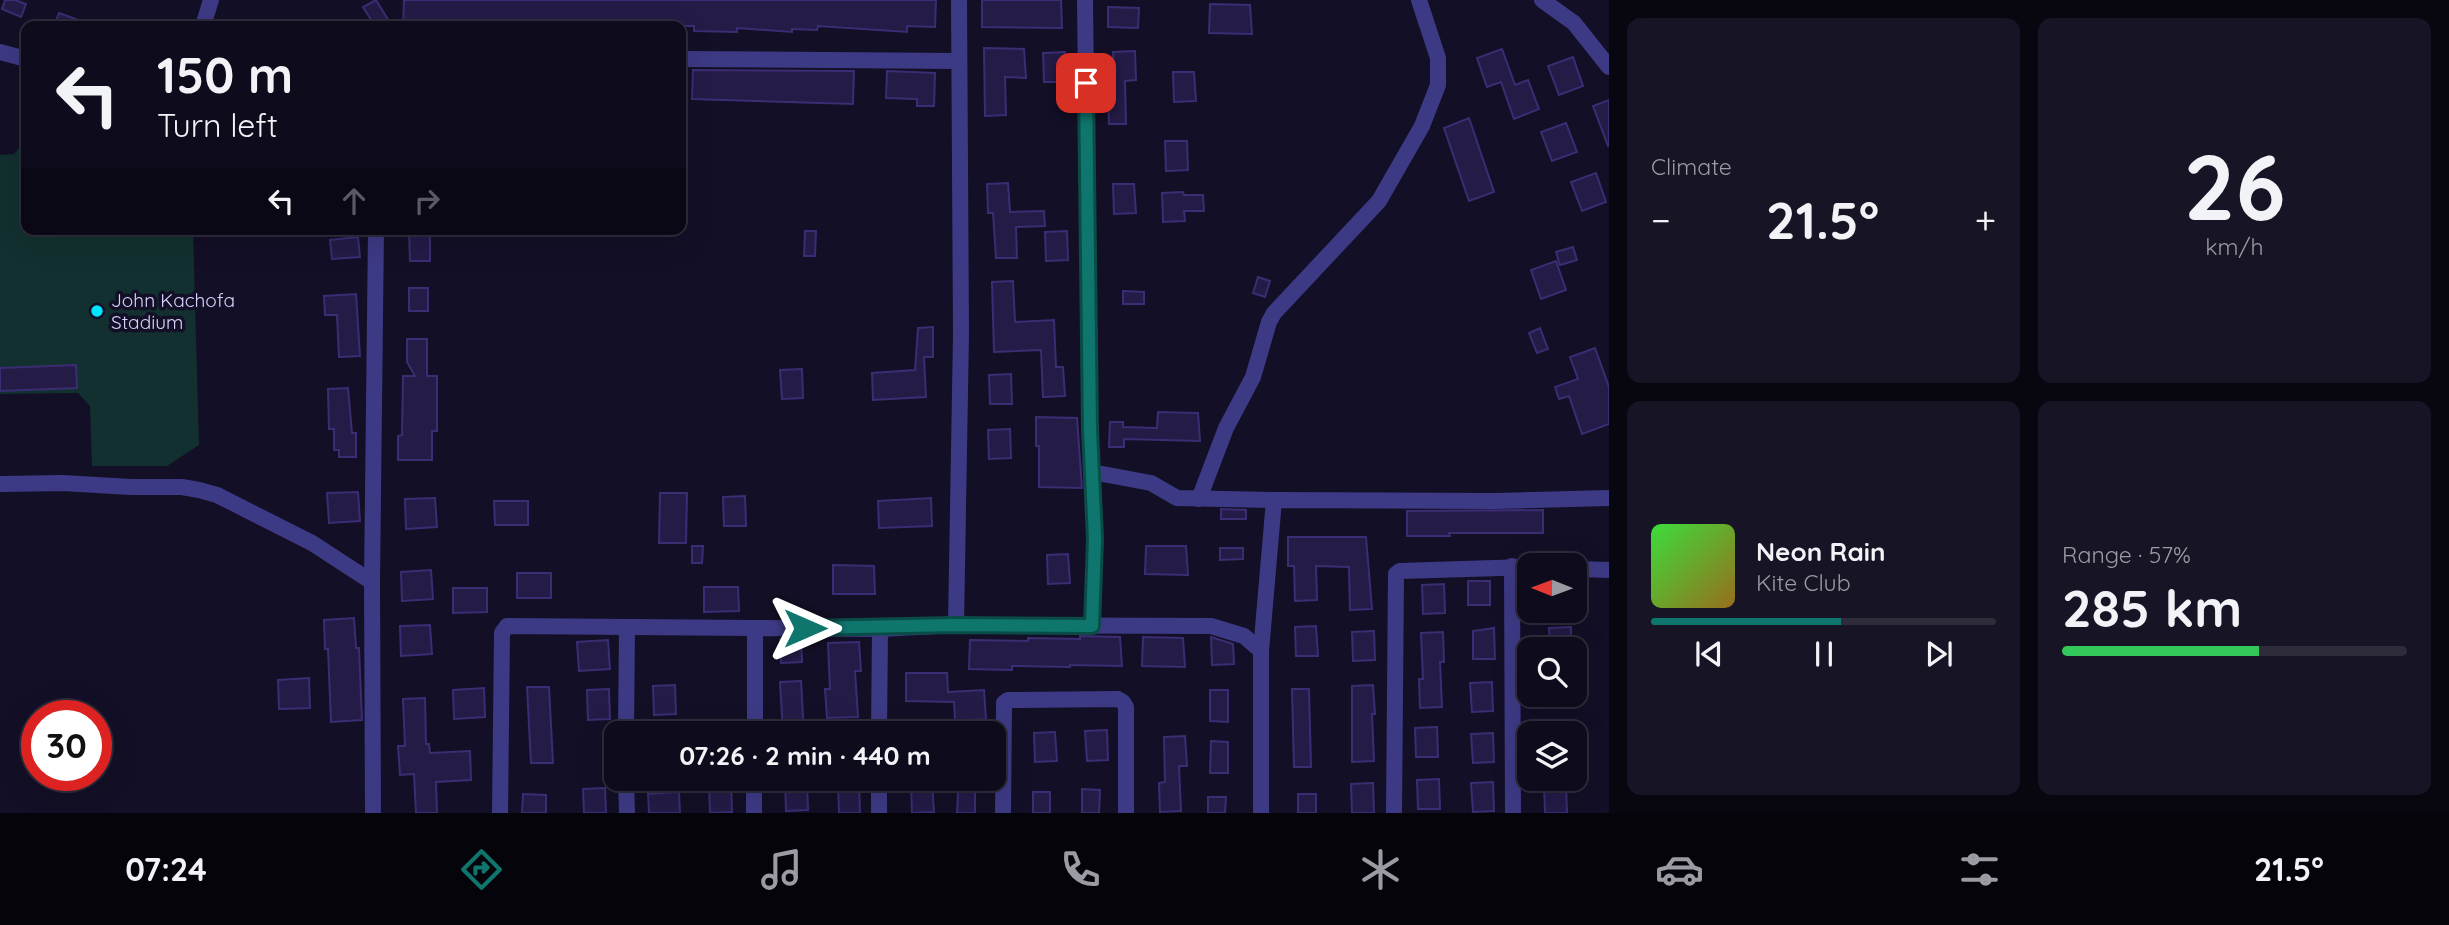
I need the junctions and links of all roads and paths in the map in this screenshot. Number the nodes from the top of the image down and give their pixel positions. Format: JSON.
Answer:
{"nodes":[{"id":1,"x":211,"y":0,"type":"edge"},
{"id":2,"x":959,"y":0,"type":"edge"},
{"id":3,"x":1086,"y":0,"type":"edge"},
{"id":4,"x":1419,"y":0,"type":"edge"},
{"id":5,"x":1542,"y":0,"type":"edge"},
{"id":6,"x":205,"y":21,"type":"edge"},
{"id":7,"x":0,"y":52,"type":"edge"},
{"id":8,"x":21,"y":58,"type":"edge"},
{"id":9,"x":686,"y":59,"type":"edge"},
{"id":10,"x":957,"y":61,"type":"junction"},
{"id":11,"x":1609,"y":67,"type":"edge"},
{"id":12,"x":376,"y":235,"type":"edge"},
{"id":13,"x":1092,"y":472,"type":"junction"},
{"id":14,"x":0,"y":484,"type":"edge"},
{"id":15,"x":1609,"y":498,"type":"edge"},
{"id":16,"x":1199,"y":499,"type":"junction"},
{"id":17,"x":1274,"y":500,"type":"junction"},
{"id":18,"x":1512,"y":566,"type":"junction"},
{"id":19,"x":1517,"y":566,"type":"edge"},
{"id":20,"x":1587,"y":569,"type":"edge"},
{"id":21,"x":1609,"y":570,"type":"edge"},
{"id":22,"x":372,"y":582,"type":"junction"},
{"id":23,"x":956,"y":625,"type":"junction"},
{"id":24,"x":1092,"y":626,"type":"junction"},
{"id":25,"x":627,"y":627,"type":"junction"},
{"id":26,"x":755,"y":628,"type":"junction"},
{"id":27,"x":880,"y":628,"type":"junction"},
{"id":28,"x":1261,"y":651,"type":"junction"},
{"id":29,"x":626,"y":721,"type":"edge"},
{"id":30,"x":754,"y":721,"type":"edge"},
{"id":31,"x":879,"y":721,"type":"edge"},
{"id":32,"x":626,"y":791,"type":"edge"},
{"id":33,"x":754,"y":791,"type":"edge"},
{"id":34,"x":879,"y":791,"type":"edge"},
{"id":35,"x":373,"y":813,"type":"edge"},
{"id":36,"x":500,"y":813,"type":"edge"},
{"id":37,"x":627,"y":813,"type":"edge"},
{"id":38,"x":754,"y":813,"type":"edge"},
{"id":39,"x":879,"y":813,"type":"edge"},
{"id":40,"x":1003,"y":813,"type":"edge"},
{"id":41,"x":1126,"y":813,"type":"edge"},
{"id":42,"x":1261,"y":813,"type":"edge"},
{"id":43,"x":1394,"y":813,"type":"edge"},
{"id":44,"x":1513,"y":813,"type":"edge"}],
"edges":[{"from":1,"to":6,"type":"street"},
{"from":2,"to":10,"type":"street"},
{"from":3,"to":13,"type":"street"},
{"from":4,"to":16,"type":"street"},
{"from":5,"to":11,"type":"street"},
{"from":7,"to":8,"type":"street"},
{"from":9,"to":10,"type":"street"},
{"from":10,"to":23,"type":"street"},
{"from":12,"to":22,"type":"street"},
{"from":13,"to":16,"type":"street"},
{"from":13,"to":24,"type":"street"},
{"from":14,"to":22,"type":"street"},
{"from":15,"to":17,"type":"street"},
{"from":16,"to":17,"type":"street"},
{"from":17,"to":28,"type":"street"},
{"from":18,"to":19,"type":"street"},
{"from":18,"to":43,"type":"street"},
{"from":18,"to":44,"type":"street"},
{"from":20,"to":21,"type":"street"},
{"from":22,"to":35,"type":"street"},
{"from":23,"to":24,"type":"street"},
{"from":23,"to":27,"type":"street"},
{"from":24,"to":28,"type":"street"},
{"from":25,"to":26,"type":"street"},
{"from":25,"to":29,"type":"street"},
{"from":25,"to":36,"type":"street"},
{"from":26,"to":27,"type":"street"},
{"from":26,"to":30,"type":"street"},
{"from":27,"to":31,"type":"street"},
{"from":28,"to":42,"type":"street"},
{"from":32,"to":37,"type":"street"},
{"from":33,"to":38,"type":"street"},
{"from":34,"to":39,"type":"street"},
{"from":40,"to":41,"type":"street"}]}
